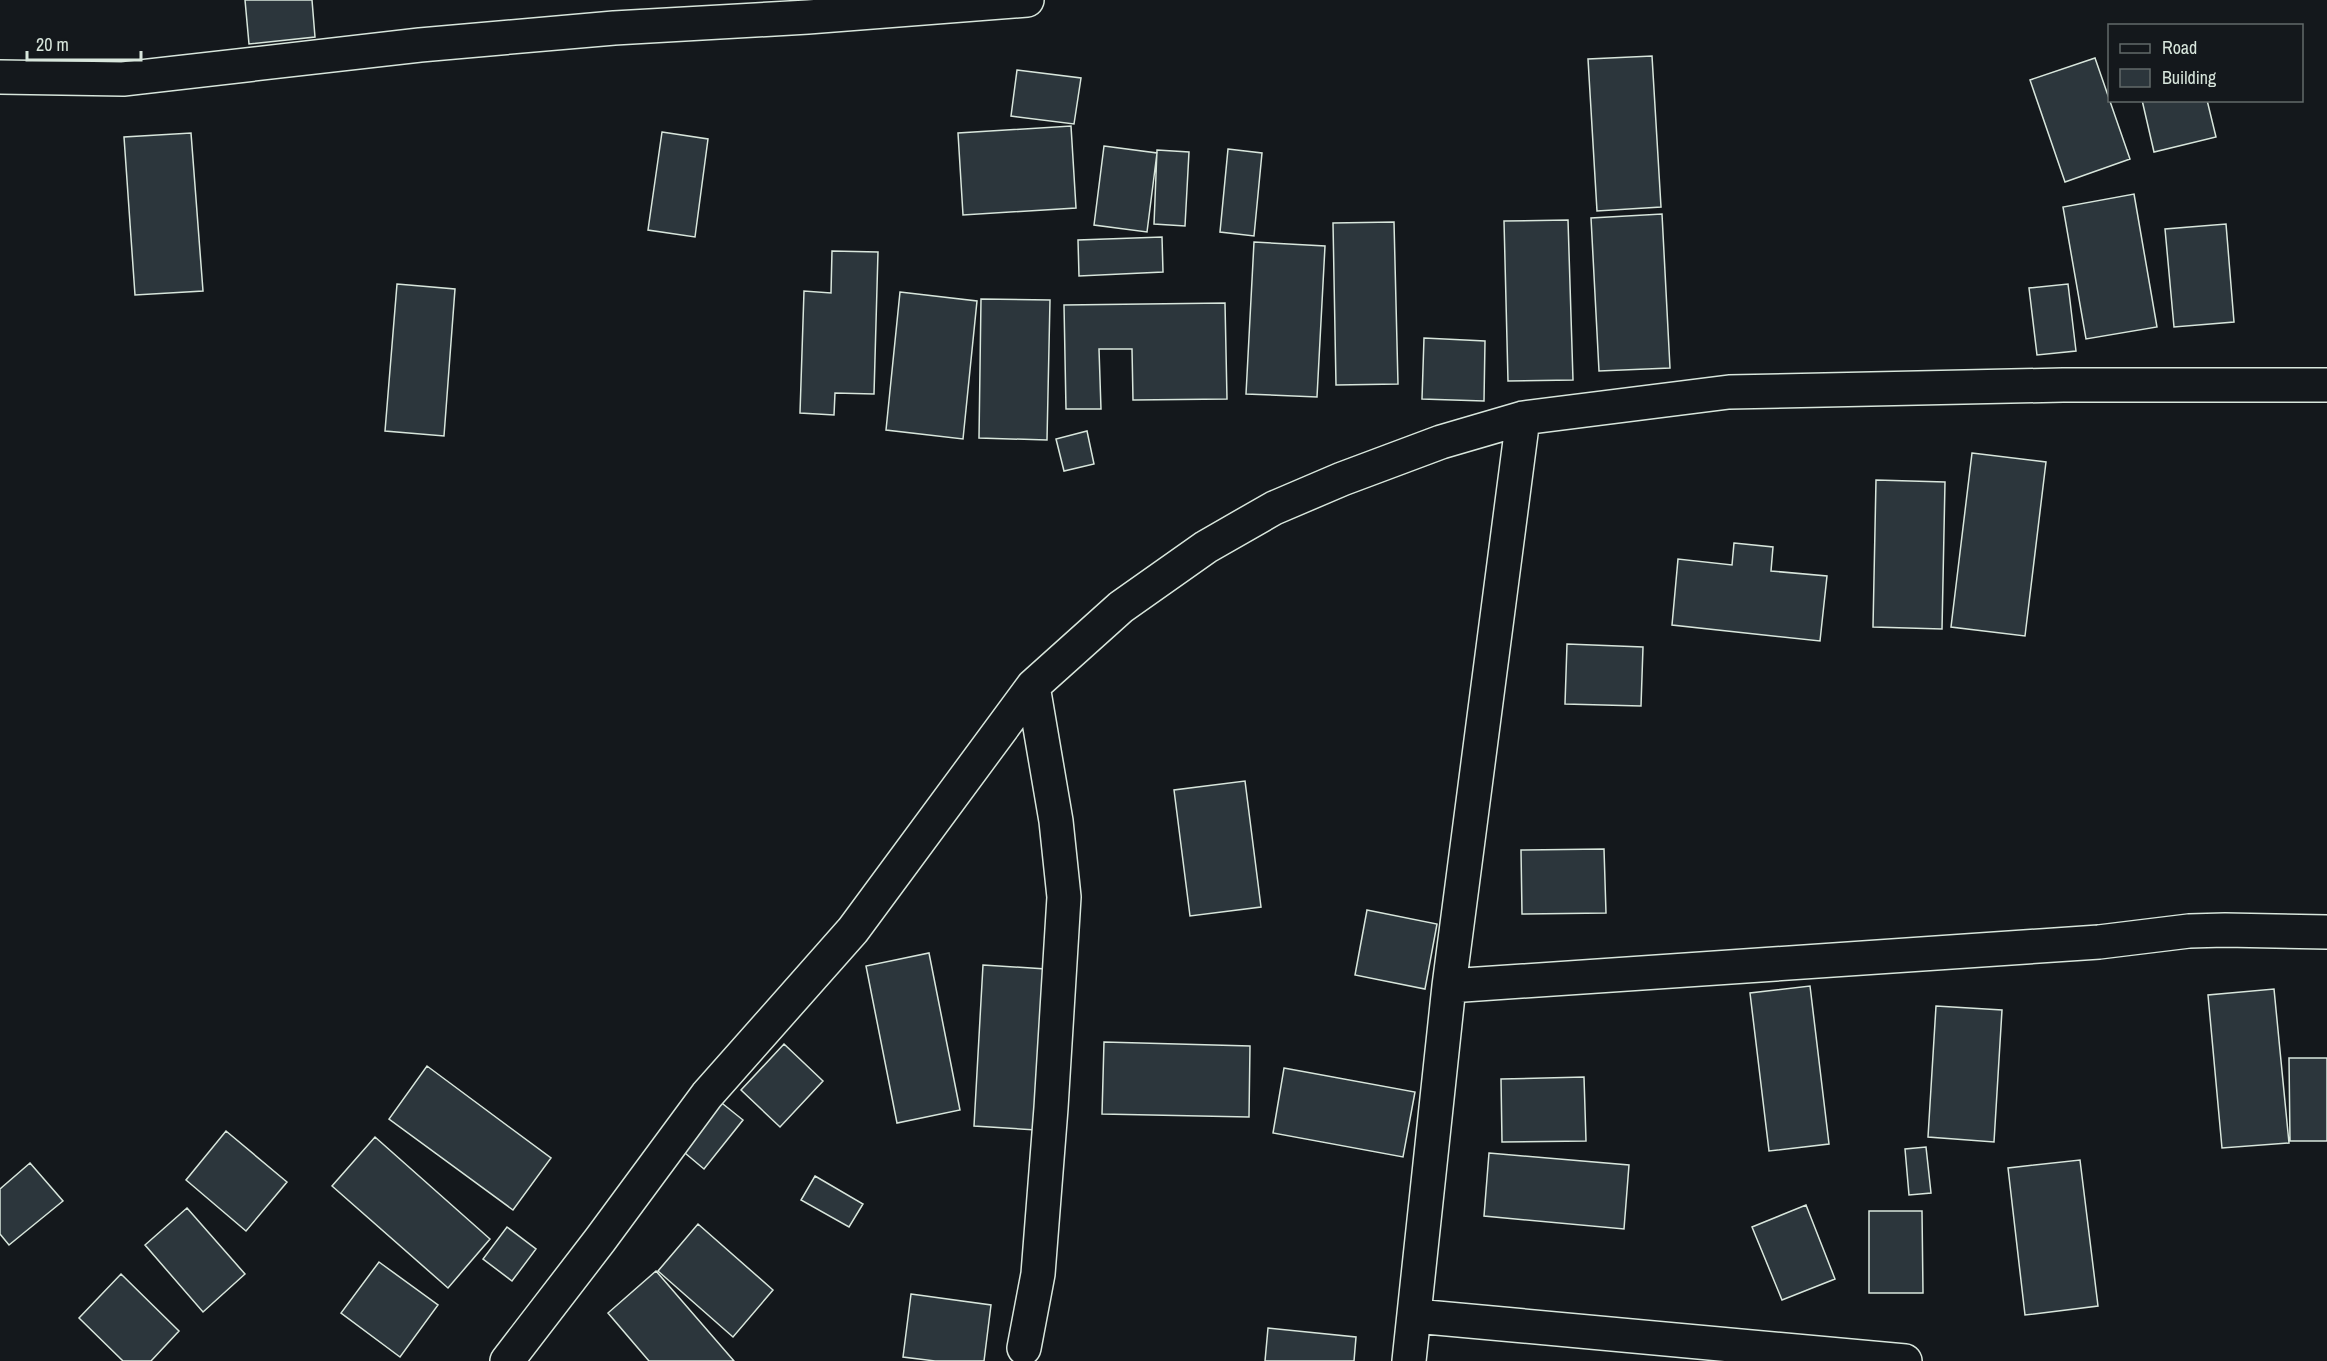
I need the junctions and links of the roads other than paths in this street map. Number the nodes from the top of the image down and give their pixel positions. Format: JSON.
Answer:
{"nodes":[{"id":1,"x":1027,"y":0,"type":"edge"},
{"id":2,"x":0,"y":77,"type":"edge"},
{"id":3,"x":2327,"y":385,"type":"edge"},
{"id":4,"x":1523,"y":418,"type":"junction"},
{"id":5,"x":1033,"y":686,"type":"junction"},
{"id":6,"x":2327,"y":932,"type":"edge"},
{"id":7,"x":1449,"y":986,"type":"junction"},
{"id":8,"x":1415,"y":1316,"type":"junction"},
{"id":9,"x":1024,"y":1348,"type":"dead end"},
{"id":10,"x":507,"y":1361,"type":"edge"},
{"id":11,"x":1409,"y":1361,"type":"edge"},
{"id":12,"x":1905,"y":1361,"type":"edge"}],
"edges":[{"from":1,"to":2,"type":"street"},
{"from":3,"to":4,"type":"street"},
{"from":4,"to":5,"type":"street"},
{"from":4,"to":7,"type":"street"},
{"from":5,"to":9,"type":"street"},
{"from":5,"to":10,"type":"street"},
{"from":6,"to":7,"type":"street"},
{"from":7,"to":8,"type":"street"},
{"from":8,"to":11,"type":"street"},
{"from":8,"to":12,"type":"street"}]}
